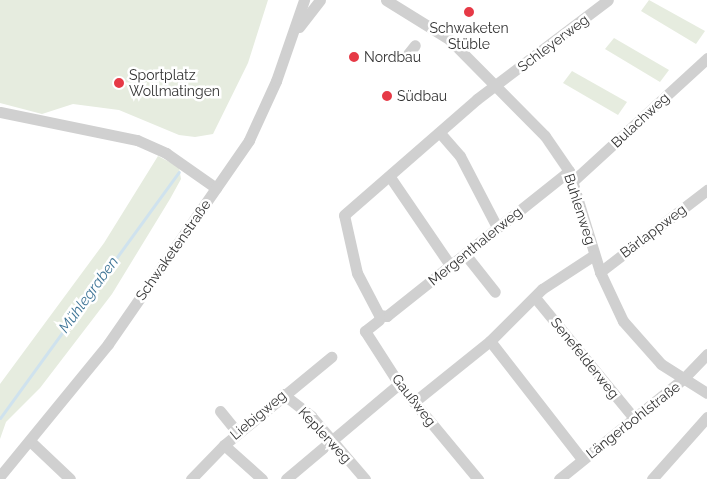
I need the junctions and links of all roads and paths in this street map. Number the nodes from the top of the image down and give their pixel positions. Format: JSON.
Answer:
{"nodes":[{"id":1,"x":304,"y":0,"type":"edge"},
{"id":2,"x":320,"y":0,"type":"edge"},
{"id":3,"x":386,"y":0,"type":"edge"},
{"id":4,"x":608,"y":0,"type":"edge"},
{"id":5,"x":294,"y":35,"type":"junction"},
{"id":6,"x":707,"y":58,"type":"edge"},
{"id":7,"x":498,"y":86,"type":"junction"},
{"id":8,"x":0,"y":112,"type":"edge"},
{"id":9,"x":440,"y":132,"type":"junction"},
{"id":10,"x":571,"y":176,"type":"junction"},
{"id":11,"x":390,"y":177,"type":"junction"},
{"id":12,"x":216,"y":188,"type":"junction"},
{"id":13,"x":707,"y":190,"type":"edge"},
{"id":14,"x":497,"y":227,"type":"junction"},
{"id":15,"x":464,"y":254,"type":"junction"},
{"id":16,"x":594,"y":255,"type":"junction"},
{"id":17,"x":450,"y":266,"type":"junction"},
{"id":18,"x":600,"y":272,"type":"junction"},
{"id":19,"x":495,"y":292,"type":"dead end"},
{"id":20,"x":536,"y":300,"type":"junction"},
{"id":21,"x":379,"y":318,"type":"junction"},
{"id":22,"x":490,"y":340,"type":"junction"},
{"id":23,"x":707,"y":354,"type":"edge"},
{"id":24,"x":331,"y":357,"type":"dead end"},
{"id":25,"x":683,"y":379,"type":"junction"},
{"id":26,"x":400,"y":384,"type":"junction"},
{"id":27,"x":707,"y":393,"type":"edge"},
{"id":28,"x":283,"y":394,"type":"junction"},
{"id":29,"x":414,"y":402,"type":"junction"},
{"id":30,"x":220,"y":410,"type":"dead end"},
{"id":31,"x":707,"y":416,"type":"edge"},
{"id":32,"x":633,"y":417,"type":"junction"},
{"id":33,"x":238,"y":433,"type":"junction"},
{"id":34,"x":30,"y":441,"type":"junction"},
{"id":35,"x":333,"y":441,"type":"junction"},
{"id":36,"x":224,"y":445,"type":"junction"},
{"id":37,"x":582,"y":460,"type":"junction"},
{"id":38,"x":0,"y":476,"type":"edge"},
{"id":39,"x":70,"y":479,"type":"edge"},
{"id":40,"x":191,"y":479,"type":"edge"},
{"id":41,"x":262,"y":479,"type":"edge"},
{"id":42,"x":286,"y":479,"type":"edge"},
{"id":43,"x":365,"y":479,"type":"edge"},
{"id":44,"x":478,"y":479,"type":"edge"},
{"id":45,"x":559,"y":479,"type":"edge"},
{"id":46,"x":652,"y":479,"type":"edge"}],
"edges":[{"from":1,"to":5,"type":"street","name":"Schwaketenstraße"},
{"from":2,"to":5,"type":"street"},
{"from":3,"to":7,"type":"street","name":"Buhlenweg"},
{"from":4,"to":7,"type":"street","name":"Schleyerweg"},
{"from":5,"to":12,"type":"street","name":"Schwaketenstraße"},
{"from":6,"to":10,"type":"street","name":"Bulachweg"},
{"from":7,"to":9,"type":"street","name":"Schleyerweg"},
{"from":7,"to":10,"type":"street","name":"Buhlenweg"},
{"from":8,"to":12,"type":"street"},
{"from":9,"to":11,"type":"street","name":"Schleyerweg"},
{"from":9,"to":14,"type":"street"},
{"from":10,"to":14,"type":"street","name":"Mergenthalerweg"},
{"from":10,"to":16,"type":"street","name":"Buhlenweg"},
{"from":11,"to":17,"type":"street"},
{"from":11,"to":21,"type":"street","name":"Schleyerweg"},
{"from":12,"to":34,"type":"street","name":"Schwaketenstraße"},
{"from":13,"to":18,"type":"street","name":"Bärlappweg"},
{"from":14,"to":15,"type":"street","name":"Mergenthalerweg"},
{"from":15,"to":17,"type":"street","name":"Mergenthalerweg"},
{"from":15,"to":19,"type":"street"},
{"from":16,"to":18,"type":"street","name":"Buhlenweg"},
{"from":16,"to":20,"type":"street"},
{"from":17,"to":21,"type":"street","name":"Mergenthalerweg"},
{"from":18,"to":25,"type":"street","name":"Buhlenweg"},
{"from":20,"to":22,"type":"street"},
{"from":20,"to":32,"type":"street","name":"Senefelderweg"},
{"from":21,"to":26,"type":"street","name":"Gaußweg"},
{"from":22,"to":29,"type":"street"},
{"from":22,"to":37,"type":"street"},
{"from":23,"to":25,"type":"street","name":"Längerbohlstraße"},
{"from":24,"to":28,"type":"street","name":"Liebigweg"},
{"from":25,"to":27,"type":"street","name":"Buhlenweg"},
{"from":25,"to":32,"type":"street","name":"Längerbohlstraße"},
{"from":26,"to":29,"type":"street","name":"Gaußweg"},
{"from":26,"to":35,"type":"street"},
{"from":28,"to":33,"type":"street","name":"Liebigweg"},
{"from":28,"to":35,"type":"street","name":"Keplerweg"},
{"from":29,"to":44,"type":"street","name":"Gaußweg"},
{"from":30,"to":33,"type":"street"},
{"from":31,"to":46,"type":"street"},
{"from":32,"to":37,"type":"street","name":"Längerbohlstraße"},
{"from":33,"to":36,"type":"street","name":"Liebigweg"},
{"from":34,"to":38,"type":"street","name":"Schwaketenstraße"},
{"from":34,"to":39,"type":"street"},
{"from":35,"to":42,"type":"street"},
{"from":35,"to":43,"type":"street","name":"Keplerweg"},
{"from":36,"to":40,"type":"street","name":"Liebigweg"},
{"from":36,"to":41,"type":"street"},
{"from":37,"to":45,"type":"street","name":"Längerbohlstraße"}]}
